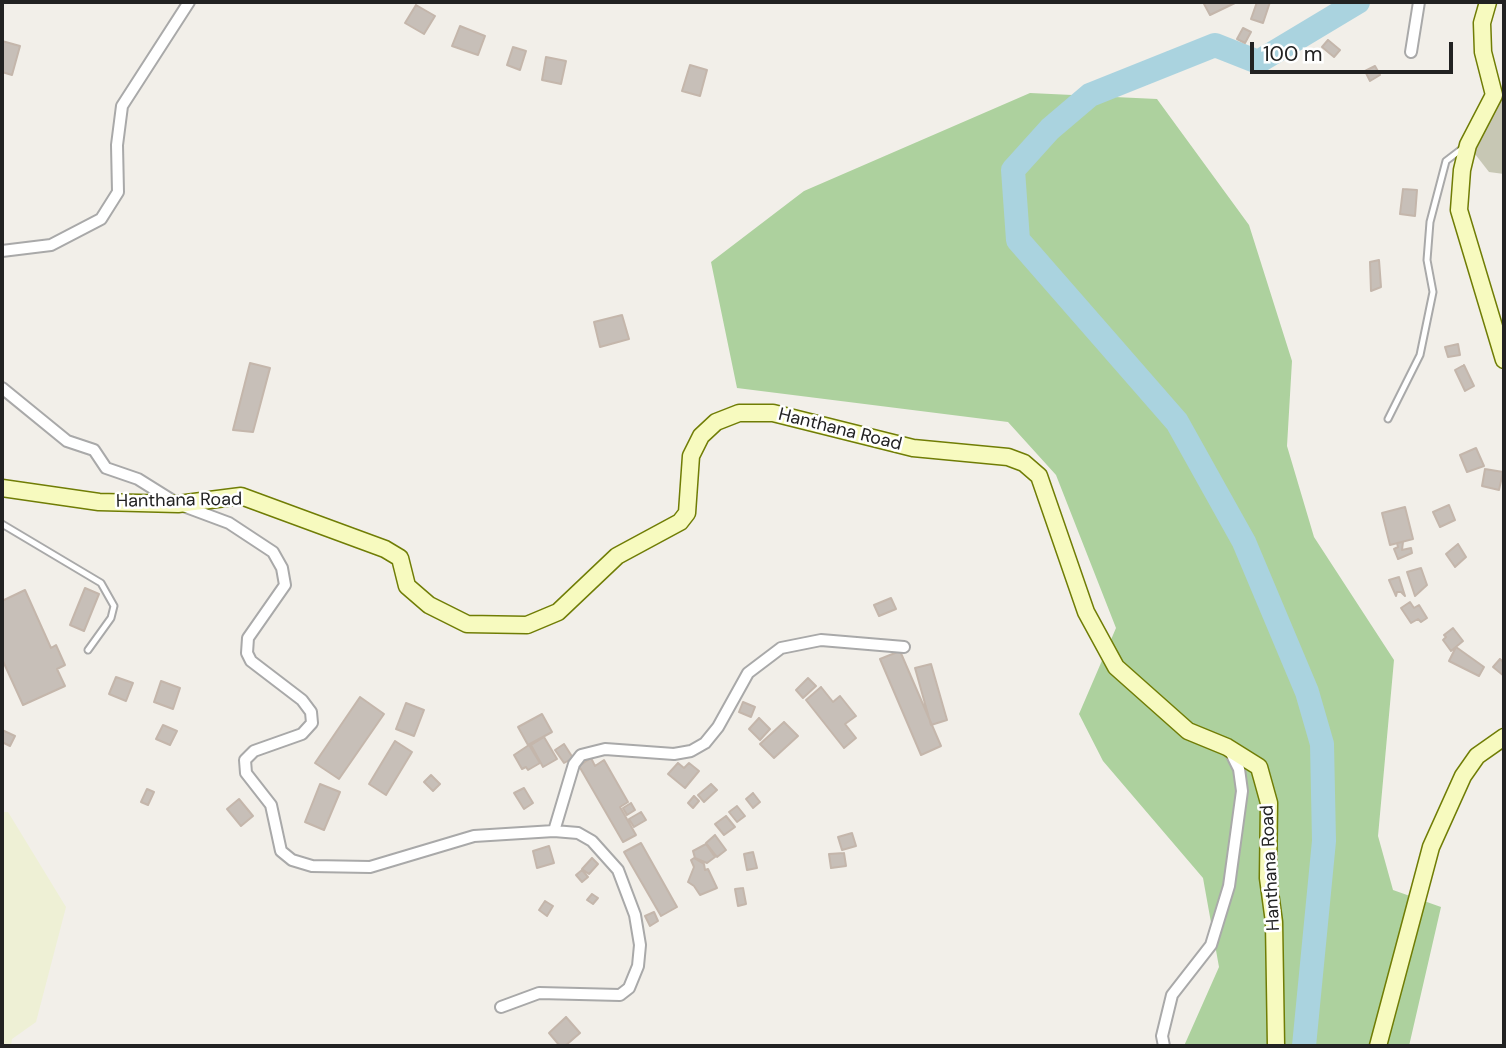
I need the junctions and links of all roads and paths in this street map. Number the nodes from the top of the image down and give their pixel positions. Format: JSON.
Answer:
{"nodes":[{"id":1,"x":189,"y":2,"type":"edge"},
{"id":2,"x":1419,"y":2,"type":"edge"},
{"id":3,"x":1488,"y":2,"type":"edge"},
{"id":4,"x":1411,"y":52,"type":"dead end"},
{"id":5,"x":1499,"y":97,"type":"edge"},
{"id":6,"x":1468,"y":145,"type":"junction"},
{"id":7,"x":2,"y":251,"type":"edge"},
{"id":8,"x":1504,"y":360,"type":"edge"},
{"id":9,"x":2,"y":388,"type":"edge"},
{"id":10,"x":1388,"y":419,"type":"dead end"},
{"id":11,"x":2,"y":488,"type":"edge"},
{"id":12,"x":178,"y":504,"type":"junction"},
{"id":13,"x":2,"y":524,"type":"edge"},
{"id":14,"x":904,"y":647,"type":"dead end"},
{"id":15,"x":88,"y":650,"type":"dead end"},
{"id":16,"x":1504,"y":737,"type":"edge"},
{"id":17,"x":1227,"y":747,"type":"junction"},
{"id":18,"x":554,"y":831,"type":"junction"},
{"id":19,"x":501,"y":1007,"type":"dead end"},
{"id":20,"x":1164,"y":1046,"type":"edge"},
{"id":21,"x":1276,"y":1046,"type":"edge"},
{"id":22,"x":1378,"y":1046,"type":"edge"}],
"edges":[{"from":1,"to":7,"type":"street"},
{"from":2,"to":4,"type":"street"},
{"from":3,"to":5,"type":"street"},
{"from":5,"to":6,"type":"street"},
{"from":6,"to":8,"type":"street"},
{"from":6,"to":10,"type":"lane"},
{"from":9,"to":12,"type":"street"},
{"from":11,"to":12,"type":"street","name":"Hanthana Road"},
{"from":12,"to":17,"type":"street","name":"Hanthana Road"},
{"from":12,"to":18,"type":"street"},
{"from":13,"to":15,"type":"lane"},
{"from":14,"to":18,"type":"street"},
{"from":16,"to":22,"type":"street"},
{"from":17,"to":20,"type":"street"},
{"from":17,"to":21,"type":"street","name":"Hanthana Road"},
{"from":18,"to":19,"type":"street"}]}
